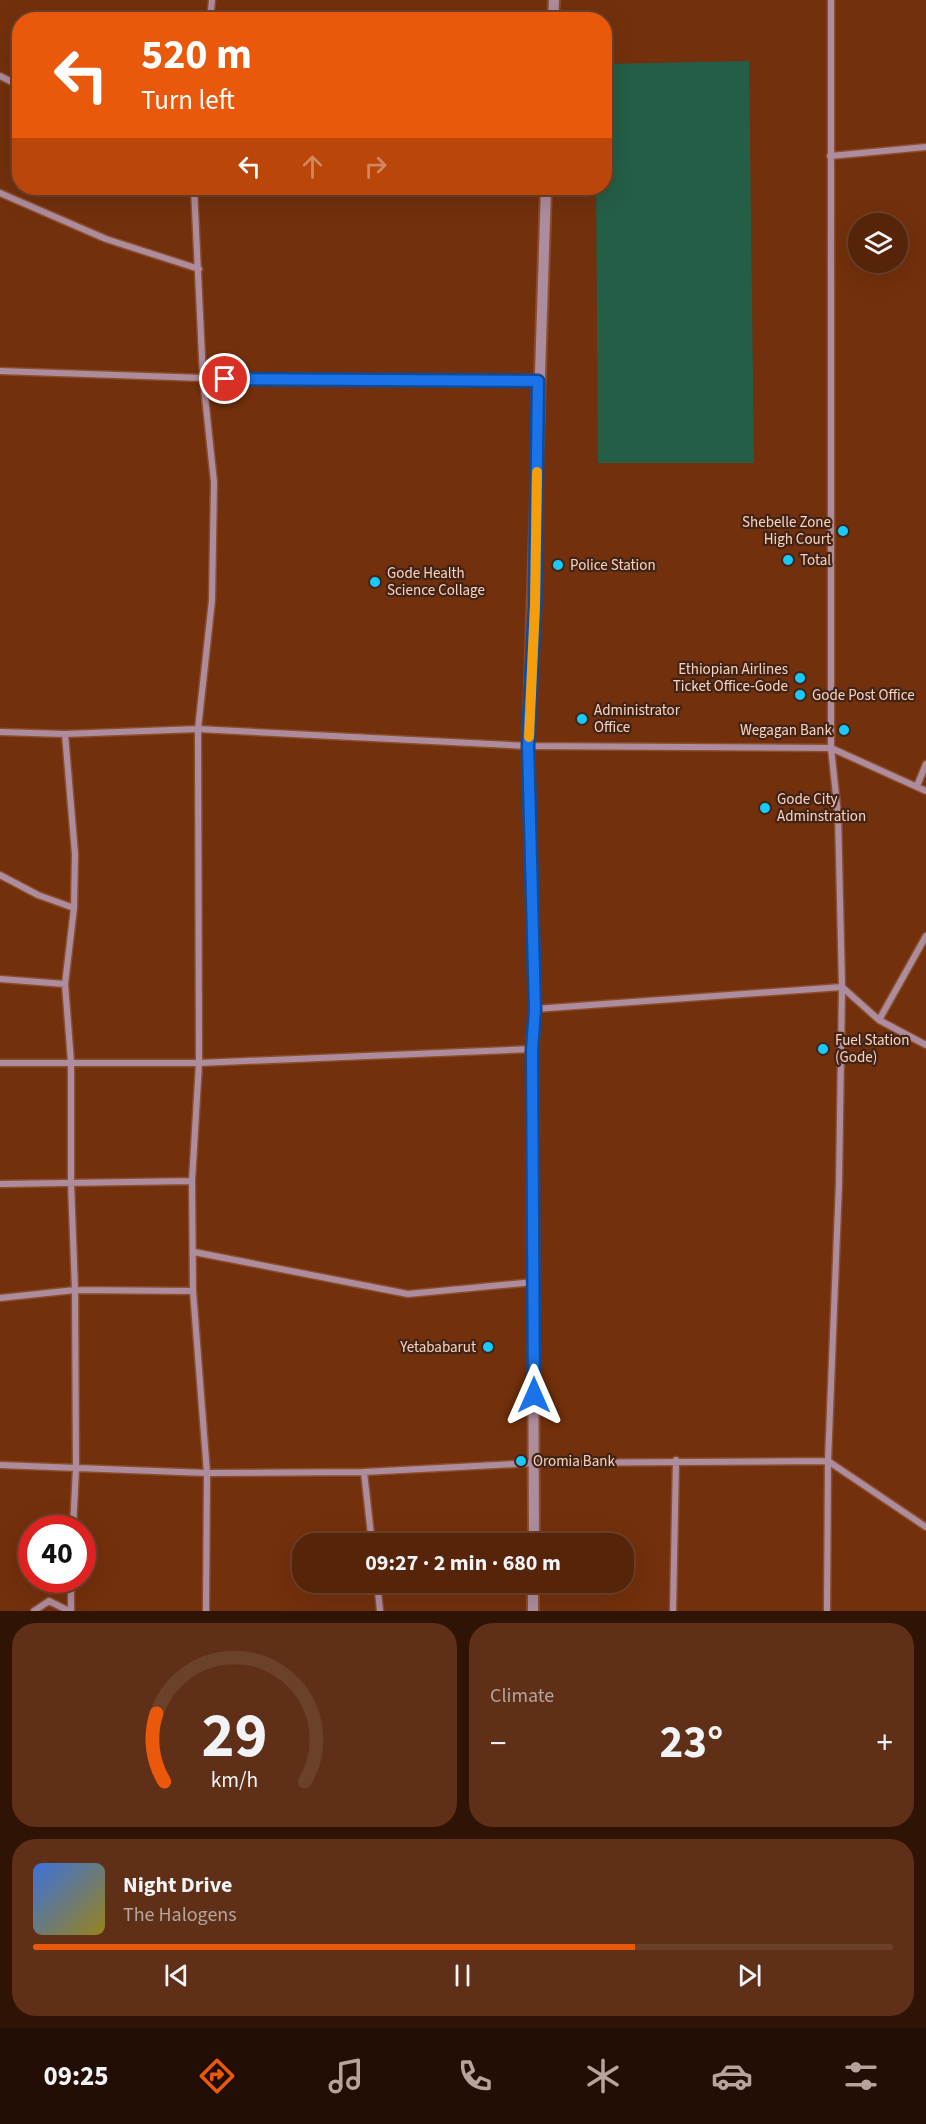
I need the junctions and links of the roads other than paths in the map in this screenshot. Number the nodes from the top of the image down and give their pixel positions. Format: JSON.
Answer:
{"nodes":[{"id":1,"x":831,"y":0,"type":"edge"},
{"id":2,"x":926,"y":147,"type":"edge"},
{"id":3,"x":830,"y":156,"type":"junction"},
{"id":4,"x":0,"y":193,"type":"edge"},
{"id":5,"x":194,"y":195,"type":"edge"},
{"id":6,"x":546,"y":195,"type":"edge"},
{"id":7,"x":199,"y":269,"type":"junction"},
{"id":8,"x":0,"y":371,"type":"edge"},
{"id":9,"x":203,"y":378,"type":"junction"},
{"id":10,"x":538,"y":381,"type":"junction"},
{"id":11,"x":198,"y":729,"type":"junction"},
{"id":12,"x":0,"y":732,"type":"edge"},
{"id":13,"x":65,"y":734,"type":"junction"},
{"id":14,"x":528,"y":746,"type":"junction"},
{"id":15,"x":831,"y":748,"type":"junction"},
{"id":16,"x":926,"y":764,"type":"edge"},
{"id":17,"x":917,"y":786,"type":"junction"},
{"id":18,"x":926,"y":791,"type":"edge"},
{"id":19,"x":0,"y":875,"type":"edge"},
{"id":20,"x":74,"y":908,"type":"junction"},
{"id":21,"x":926,"y":936,"type":"edge"},
{"id":22,"x":0,"y":979,"type":"edge"},
{"id":23,"x":65,"y":984,"type":"junction"},
{"id":24,"x":842,"y":987,"type":"junction"},
{"id":25,"x":535,"y":1010,"type":"junction"},
{"id":26,"x":879,"y":1020,"type":"junction"},
{"id":27,"x":926,"y":1045,"type":"edge"},
{"id":28,"x":532,"y":1049,"type":"junction"},
{"id":29,"x":0,"y":1062,"type":"edge"},
{"id":30,"x":71,"y":1062,"type":"junction"},
{"id":31,"x":199,"y":1063,"type":"junction"},
{"id":32,"x":192,"y":1180,"type":"junction"},
{"id":33,"x":71,"y":1183,"type":"junction"},
{"id":34,"x":0,"y":1184,"type":"edge"},
{"id":35,"x":194,"y":1252,"type":"junction"},
{"id":36,"x":534,"y":1282,"type":"junction"},
{"id":37,"x":75,"y":1290,"type":"junction"},
{"id":38,"x":193,"y":1291,"type":"junction"},
{"id":39,"x":0,"y":1298,"type":"edge"},
{"id":40,"x":676,"y":1460,"type":"junction"},
{"id":41,"x":828,"y":1461,"type":"junction"},
{"id":42,"x":534,"y":1463,"type":"junction"},
{"id":43,"x":0,"y":1465,"type":"edge"},
{"id":44,"x":76,"y":1467,"type":"junction"},
{"id":45,"x":364,"y":1472,"type":"junction"},
{"id":46,"x":207,"y":1473,"type":"junction"},
{"id":47,"x":74,"y":1515,"type":"edge"},
{"id":48,"x":926,"y":1527,"type":"edge"},
{"id":49,"x":371,"y":1533,"type":"edge"},
{"id":50,"x":534,"y":1533,"type":"edge"},
{"id":51,"x":71,"y":1593,"type":"edge"},
{"id":52,"x":378,"y":1593,"type":"edge"},
{"id":53,"x":533,"y":1593,"type":"edge"},
{"id":54,"x":34,"y":1611,"type":"edge"},
{"id":55,"x":70,"y":1611,"type":"edge"},
{"id":56,"x":206,"y":1611,"type":"edge"},
{"id":57,"x":380,"y":1611,"type":"edge"},
{"id":58,"x":533,"y":1611,"type":"edge"},
{"id":59,"x":673,"y":1611,"type":"edge"},
{"id":60,"x":827,"y":1611,"type":"edge"}],
"edges":[{"from":1,"to":3,"type":"street"},
{"from":2,"to":3,"type":"street"},
{"from":3,"to":15,"type":"street"},
{"from":4,"to":7,"type":"street"},
{"from":5,"to":7,"type":"street"},
{"from":6,"to":10,"type":"street"},
{"from":7,"to":9,"type":"street"},
{"from":8,"to":9,"type":"street"},
{"from":9,"to":10,"type":"street"},
{"from":9,"to":11,"type":"street"},
{"from":10,"to":14,"type":"street"},
{"from":11,"to":13,"type":"street"},
{"from":11,"to":14,"type":"street"},
{"from":11,"to":31,"type":"street"},
{"from":12,"to":13,"type":"street"},
{"from":13,"to":20,"type":"street"},
{"from":14,"to":15,"type":"street"},
{"from":14,"to":25,"type":"street"},
{"from":15,"to":17,"type":"street"},
{"from":15,"to":24,"type":"street"},
{"from":16,"to":17,"type":"street"},
{"from":17,"to":18,"type":"street"},
{"from":19,"to":20,"type":"street"},
{"from":20,"to":23,"type":"street"},
{"from":21,"to":26,"type":"street"},
{"from":22,"to":23,"type":"street"},
{"from":23,"to":30,"type":"street"},
{"from":24,"to":25,"type":"street"},
{"from":24,"to":26,"type":"street"},
{"from":24,"to":41,"type":"street"},
{"from":25,"to":28,"type":"street"},
{"from":26,"to":27,"type":"street"},
{"from":28,"to":31,"type":"street"},
{"from":28,"to":36,"type":"street"},
{"from":29,"to":30,"type":"street"},
{"from":30,"to":31,"type":"street"},
{"from":30,"to":33,"type":"street"},
{"from":31,"to":32,"type":"street"},
{"from":32,"to":33,"type":"street"},
{"from":32,"to":35,"type":"street"},
{"from":33,"to":34,"type":"street"},
{"from":33,"to":37,"type":"street"},
{"from":35,"to":36,"type":"street"},
{"from":35,"to":38,"type":"street"},
{"from":36,"to":42,"type":"street"},
{"from":37,"to":38,"type":"street"},
{"from":37,"to":39,"type":"street"},
{"from":37,"to":44,"type":"street"},
{"from":38,"to":46,"type":"street"},
{"from":40,"to":41,"type":"street"},
{"from":40,"to":42,"type":"street"},
{"from":40,"to":59,"type":"street"},
{"from":41,"to":48,"type":"street"},
{"from":41,"to":60,"type":"street"},
{"from":42,"to":45,"type":"street"},
{"from":42,"to":50,"type":"street"},
{"from":43,"to":44,"type":"street"},
{"from":44,"to":46,"type":"street"},
{"from":44,"to":47,"type":"street"},
{"from":45,"to":46,"type":"street"},
{"from":45,"to":49,"type":"street"},
{"from":46,"to":56,"type":"street"},
{"from":51,"to":55,"type":"street"},
{"from":52,"to":57,"type":"street"},
{"from":53,"to":58,"type":"street"},
{"from":54,"to":55,"type":"street"}]}
